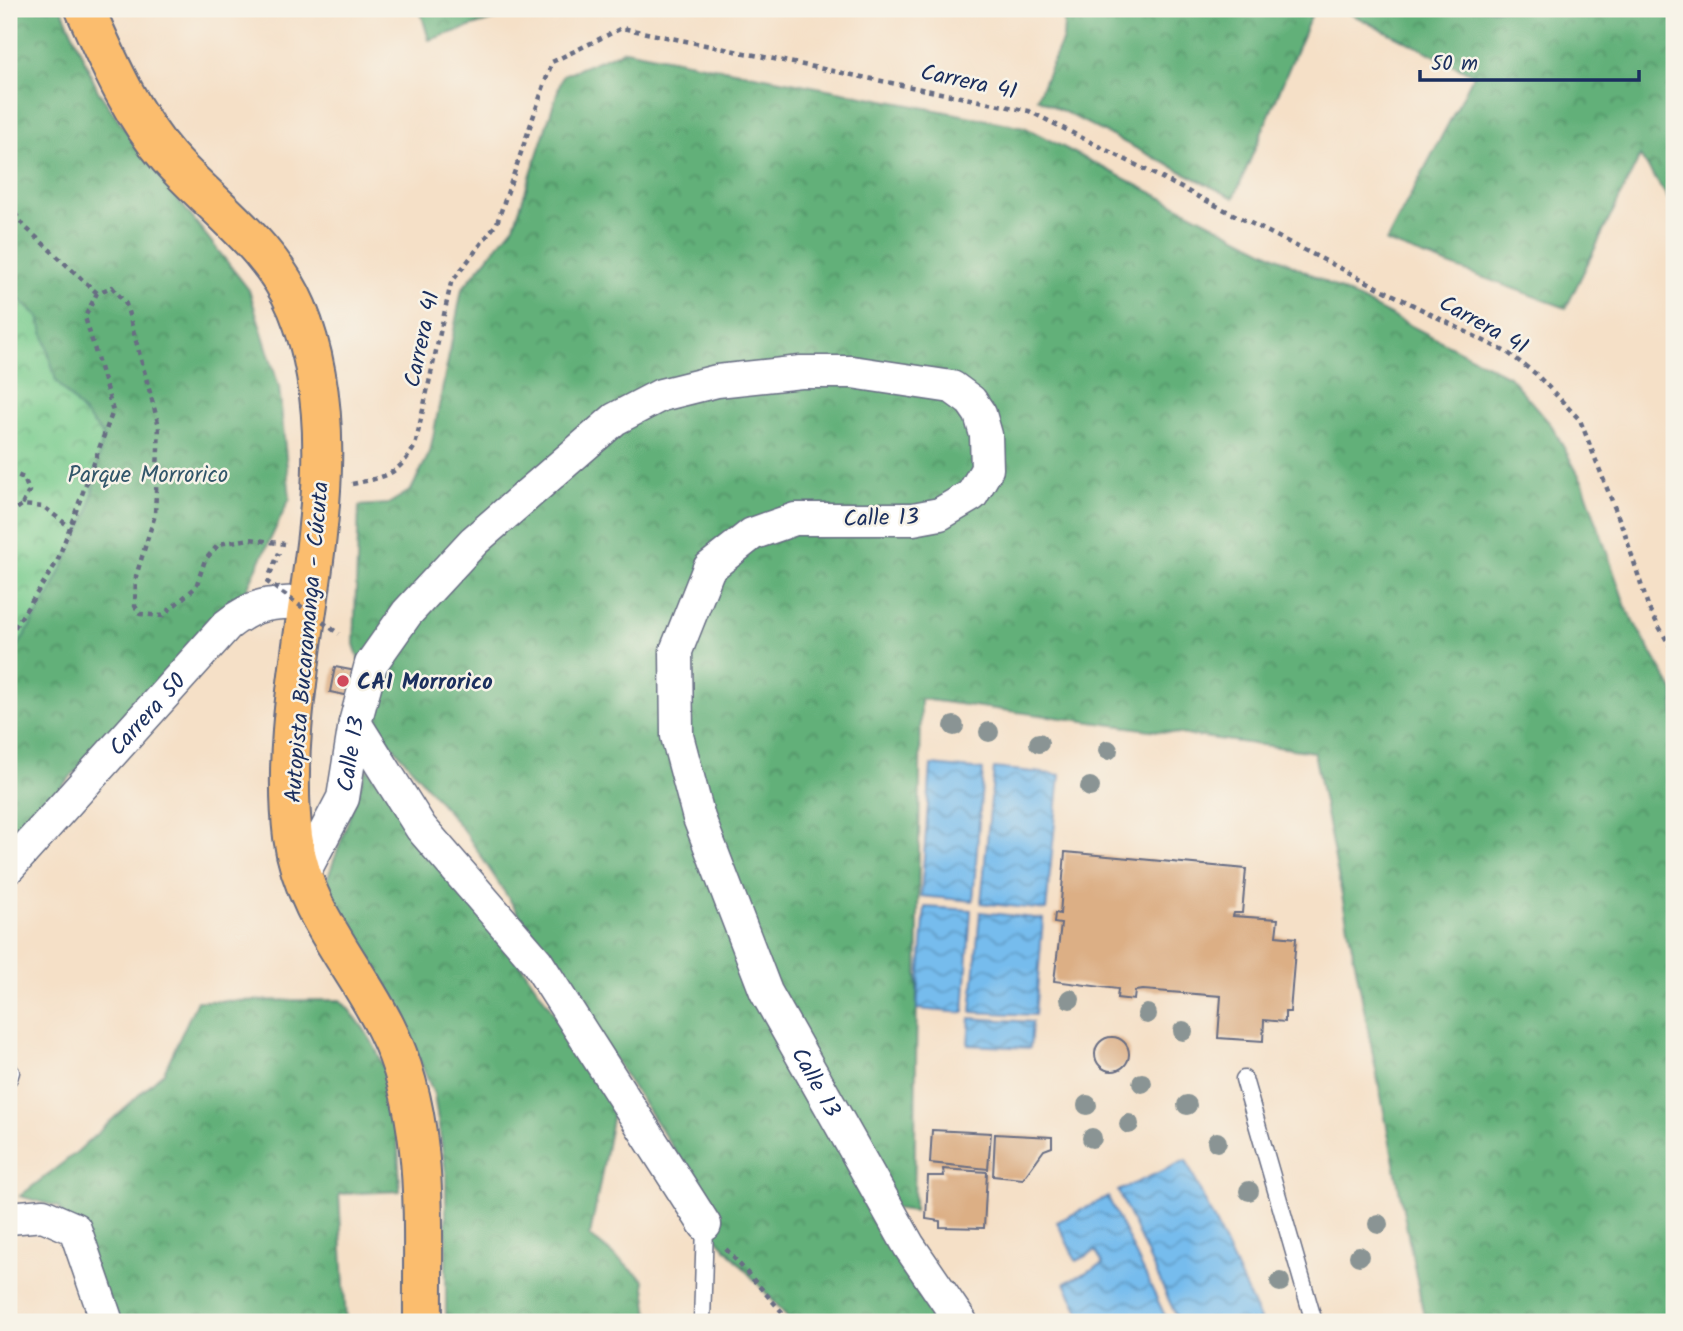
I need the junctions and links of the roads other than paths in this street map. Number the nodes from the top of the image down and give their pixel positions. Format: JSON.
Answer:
{"nodes":[{"id":1,"x":85,"y":9,"type":"edge"},
{"id":2,"x":307,"y":602,"type":"junction"},
{"id":3,"x":355,"y":723,"type":"junction"},
{"id":4,"x":9,"y":867,"type":"edge"},
{"id":5,"x":301,"y":878,"type":"junction"},
{"id":6,"x":1244,"y":1079,"type":"dead end"},
{"id":7,"x":9,"y":1218,"type":"edge"},
{"id":8,"x":705,"y":1225,"type":"joint"},
{"id":9,"x":107,"y":1322,"type":"edge"},
{"id":10,"x":423,"y":1322,"type":"edge"},
{"id":11,"x":702,"y":1322,"type":"edge"},
{"id":12,"x":961,"y":1322,"type":"edge"},
{"id":13,"x":1314,"y":1322,"type":"edge"}],
"edges":[{"from":1,"to":2,"type":"highway","name":"Autopista Bucaramanga - Cúcuta"},
{"from":2,"to":4,"type":"street","name":"Carrera 50"},
{"from":2,"to":5,"type":"highway","name":"Autopista Bucaramanga - Cúcuta"},
{"from":3,"to":5,"type":"street","name":"Calle 13"},
{"from":3,"to":8,"type":"street"},
{"from":3,"to":12,"type":"street","name":"Calle 13"},
{"from":5,"to":10,"type":"highway","name":"Autopista Bucaramanga - Cúcuta"},
{"from":6,"to":13,"type":"lane"},
{"from":7,"to":9,"type":"street"},
{"from":8,"to":11,"type":"lane"}]}
